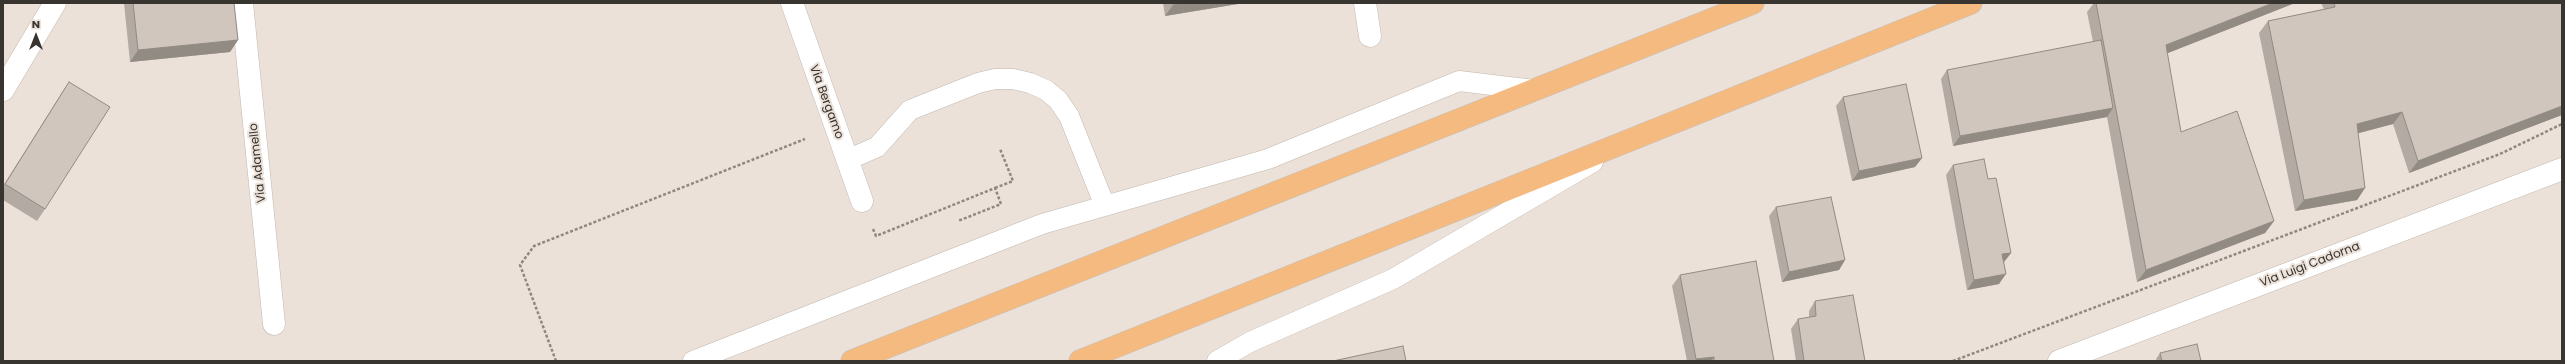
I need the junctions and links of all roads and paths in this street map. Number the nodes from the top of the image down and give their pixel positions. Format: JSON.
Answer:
{"nodes":[{"id":1,"x":55,"y":3,"type":"edge"},
{"id":2,"x":242,"y":3,"type":"edge"},
{"id":3,"x":792,"y":3,"type":"edge"},
{"id":4,"x":1365,"y":3,"type":"edge"},
{"id":5,"x":1753,"y":3,"type":"edge"},
{"id":6,"x":1971,"y":3,"type":"edge"},
{"id":7,"x":1370,"y":36,"type":"dead end"},
{"id":8,"x":3,"y":90,"type":"edge"},
{"id":9,"x":1534,"y":90,"type":"junction"},
{"id":10,"x":2562,"y":124,"type":"edge"},
{"id":11,"x":835,"y":127,"type":"junction"},
{"id":12,"x":1627,"y":143,"type":"junction"},
{"id":13,"x":1000,"y":149,"type":"dead end"},
{"id":14,"x":847,"y":160,"type":"junction"},
{"id":15,"x":2562,"y":169,"type":"edge"},
{"id":16,"x":995,"y":188,"type":"junction"},
{"id":17,"x":862,"y":201,"type":"joint"},
{"id":18,"x":1105,"y":206,"type":"junction"},
{"id":19,"x":957,"y":221,"type":"dead end"},
{"id":20,"x":274,"y":324,"type":"dead end"},
{"id":21,"x":556,"y":361,"type":"edge"},
{"id":22,"x":693,"y":361,"type":"edge"},
{"id":23,"x":852,"y":361,"type":"edge"},
{"id":24,"x":1080,"y":361,"type":"edge"},
{"id":25,"x":1217,"y":361,"type":"edge"},
{"id":26,"x":1953,"y":361,"type":"edge"},
{"id":27,"x":2059,"y":361,"type":"edge"}],
"edges":[{"from":1,"to":8,"type":"street"},
{"from":2,"to":20,"type":"street","name":"Via Adamello"},
{"from":3,"to":11,"type":"street","name":"Via Bergamo"},
{"from":4,"to":7,"type":"street"},
{"from":5,"to":9,"type":"highway"},
{"from":6,"to":12,"type":"highway"},
{"from":9,"to":18,"type":"lane"},
{"from":9,"to":23,"type":"highway"},
{"from":10,"to":26,"type":"path"},
{"from":11,"to":14,"type":"street","name":"Via Bergamo"},
{"from":11,"to":21,"type":"path"},
{"from":12,"to":24,"type":"highway"},
{"from":12,"to":25,"type":"lane"},
{"from":13,"to":16,"type":"path"},
{"from":14,"to":17,"type":"street","name":"Via Bergamo"},
{"from":14,"to":18,"type":"lane"},
{"from":15,"to":27,"type":"street","name":"Via Luigi Cadorna"},
{"from":16,"to":17,"type":"path"},
{"from":16,"to":19,"type":"path"},
{"from":18,"to":22,"type":"lane"}]}
